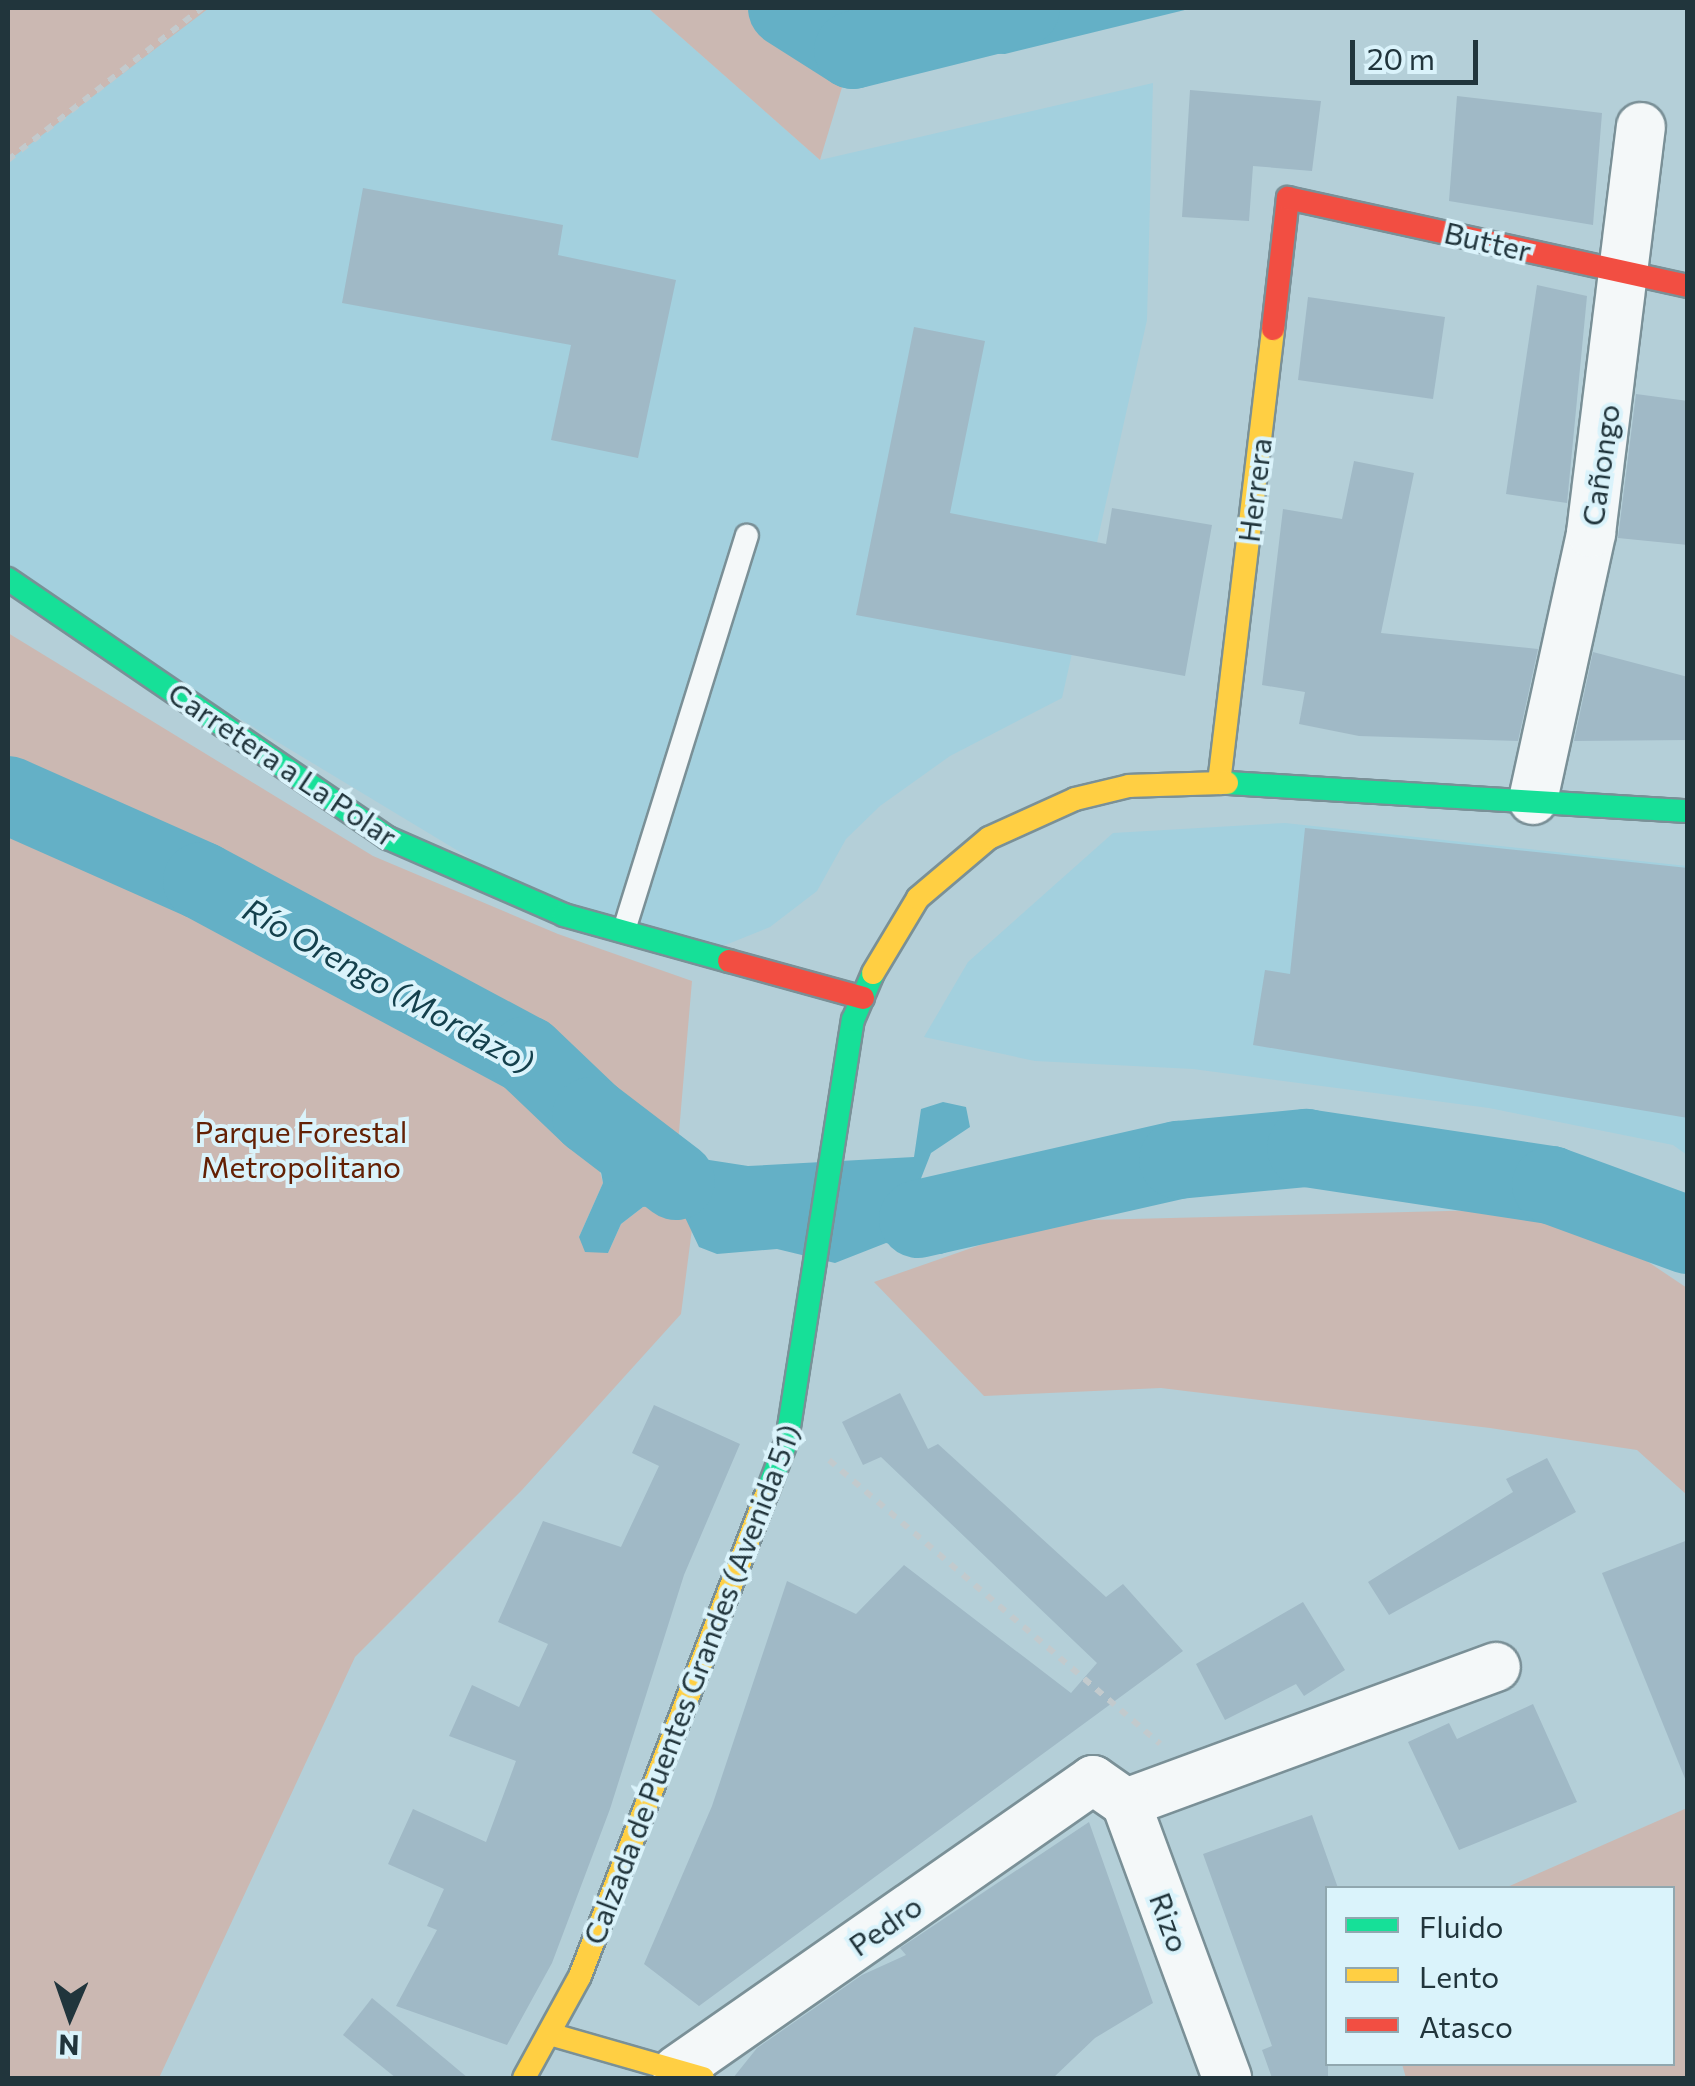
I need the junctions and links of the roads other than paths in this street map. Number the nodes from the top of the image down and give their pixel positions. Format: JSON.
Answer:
{"nodes":[{"id":1,"x":1641,"y":127,"type":"dead end"},
{"id":2,"x":1288,"y":198,"type":"joint"},
{"id":3,"x":1626,"y":272,"type":"junction"},
{"id":4,"x":1688,"y":286,"type":"edge"},
{"id":5,"x":747,"y":536,"type":"dead end"},
{"id":6,"x":8,"y":580,"type":"edge"},
{"id":7,"x":1219,"y":783,"type":"junction"},
{"id":8,"x":1533,"y":800,"type":"junction"},
{"id":9,"x":1688,"y":811,"type":"edge"},
{"id":10,"x":624,"y":930,"type":"junction"},
{"id":11,"x":863,"y":998,"type":"junction"},
{"id":12,"x":1496,"y":1667,"type":"dead end"},
{"id":13,"x":1110,"y":1792,"type":"junction"},
{"id":14,"x":552,"y":2035,"type":"junction"},
{"id":15,"x":690,"y":2074,"type":"edge"},
{"id":16,"x":524,"y":2078,"type":"edge"},
{"id":17,"x":1227,"y":2078,"type":"edge"}],
"edges":[{"from":1,"to":3,"type":"street","name":"Cañongo"},
{"from":2,"to":3,"type":"street","name":"Butter"},
{"from":2,"to":7,"type":"street","name":"Herrera"},
{"from":3,"to":4,"type":"street","name":"Butter"},
{"from":3,"to":8,"type":"street","name":"Cañongo"},
{"from":5,"to":10,"type":"lane"},
{"from":6,"to":10,"type":"street","name":"Carretera a La Polar"},
{"from":7,"to":8,"type":"street","name":"Calzada de Puentes Grandes (Avenida 51)"},
{"from":7,"to":11,"type":"street","name":"Calzada de Puentes Grandes (Avenida 51)"},
{"from":8,"to":9,"type":"street","name":"Calzada de Puentes Grandes (Avenida 51)"},
{"from":10,"to":11,"type":"street","name":"Carretera a La Polar"},
{"from":11,"to":14,"type":"street","name":"Calzada de Puentes Grandes (Avenida 51)"},
{"from":12,"to":13,"type":"street","name":"Pedro"},
{"from":13,"to":15,"type":"street","name":"Pedro"},
{"from":13,"to":17,"type":"street","name":"Rizo"},
{"from":14,"to":15,"type":"street"},
{"from":14,"to":16,"type":"street","name":"Calzada de Puentes Grandes (Avenida 51)"}]}
